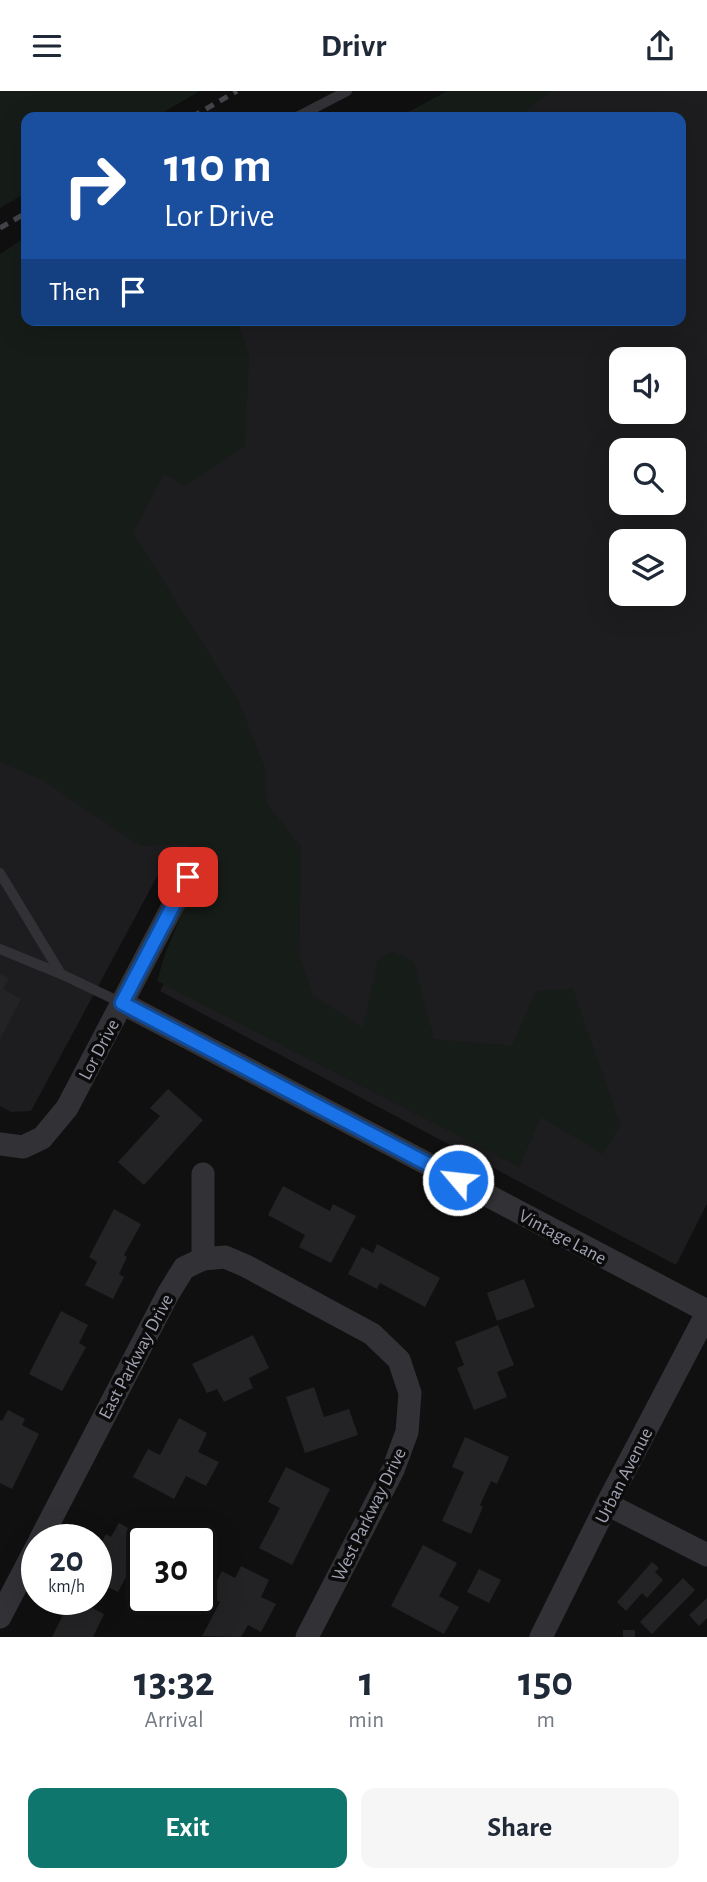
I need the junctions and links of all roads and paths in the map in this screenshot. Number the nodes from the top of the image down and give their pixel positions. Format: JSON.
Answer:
{"nodes":[{"id":1,"x":347,"y":91,"type":"edge"},
{"id":2,"x":307,"y":112,"type":"edge"},
{"id":3,"x":0,"y":873,"type":"edge"},
{"id":4,"x":188,"y":877,"type":"dead end"},
{"id":5,"x":0,"y":949,"type":"edge"},
{"id":6,"x":61,"y":974,"type":"junction"},
{"id":7,"x":122,"y":1003,"type":"junction"},
{"id":8,"x":0,"y":1144,"type":"edge"},
{"id":9,"x":203,"y":1174,"type":"dead end"},
{"id":10,"x":203,"y":1259,"type":"junction"},
{"id":11,"x":707,"y":1312,"type":"edge"},
{"id":12,"x":607,"y":1504,"type":"junction"},
{"id":13,"x":48,"y":1524,"type":"edge"},
{"id":14,"x":707,"y":1555,"type":"edge"},
{"id":15,"x":21,"y":1576,"type":"edge"},
{"id":16,"x":0,"y":1616,"type":"edge"},
{"id":17,"x":307,"y":1637,"type":"edge"},
{"id":18,"x":541,"y":1637,"type":"edge"}],
"edges":[{"from":1,"to":2,"type":"lane"},
{"from":3,"to":6,"type":"lane"},
{"from":4,"to":7,"type":"street","name":"Lor Drive"},
{"from":5,"to":6,"type":"lane"},
{"from":6,"to":7,"type":"lane"},
{"from":7,"to":8,"type":"street","name":"Lor Drive"},
{"from":7,"to":11,"type":"street","name":"Vintage Lane"},
{"from":9,"to":10,"type":"street"},
{"from":10,"to":13,"type":"street","name":"East Parkway Drive"},
{"from":10,"to":17,"type":"street","name":"West Parkway Drive"},
{"from":11,"to":12,"type":"street","name":"Urban Avenue"},
{"from":12,"to":14,"type":"street"},
{"from":12,"to":18,"type":"street","name":"Urban Avenue"},
{"from":15,"to":16,"type":"street"}]}
